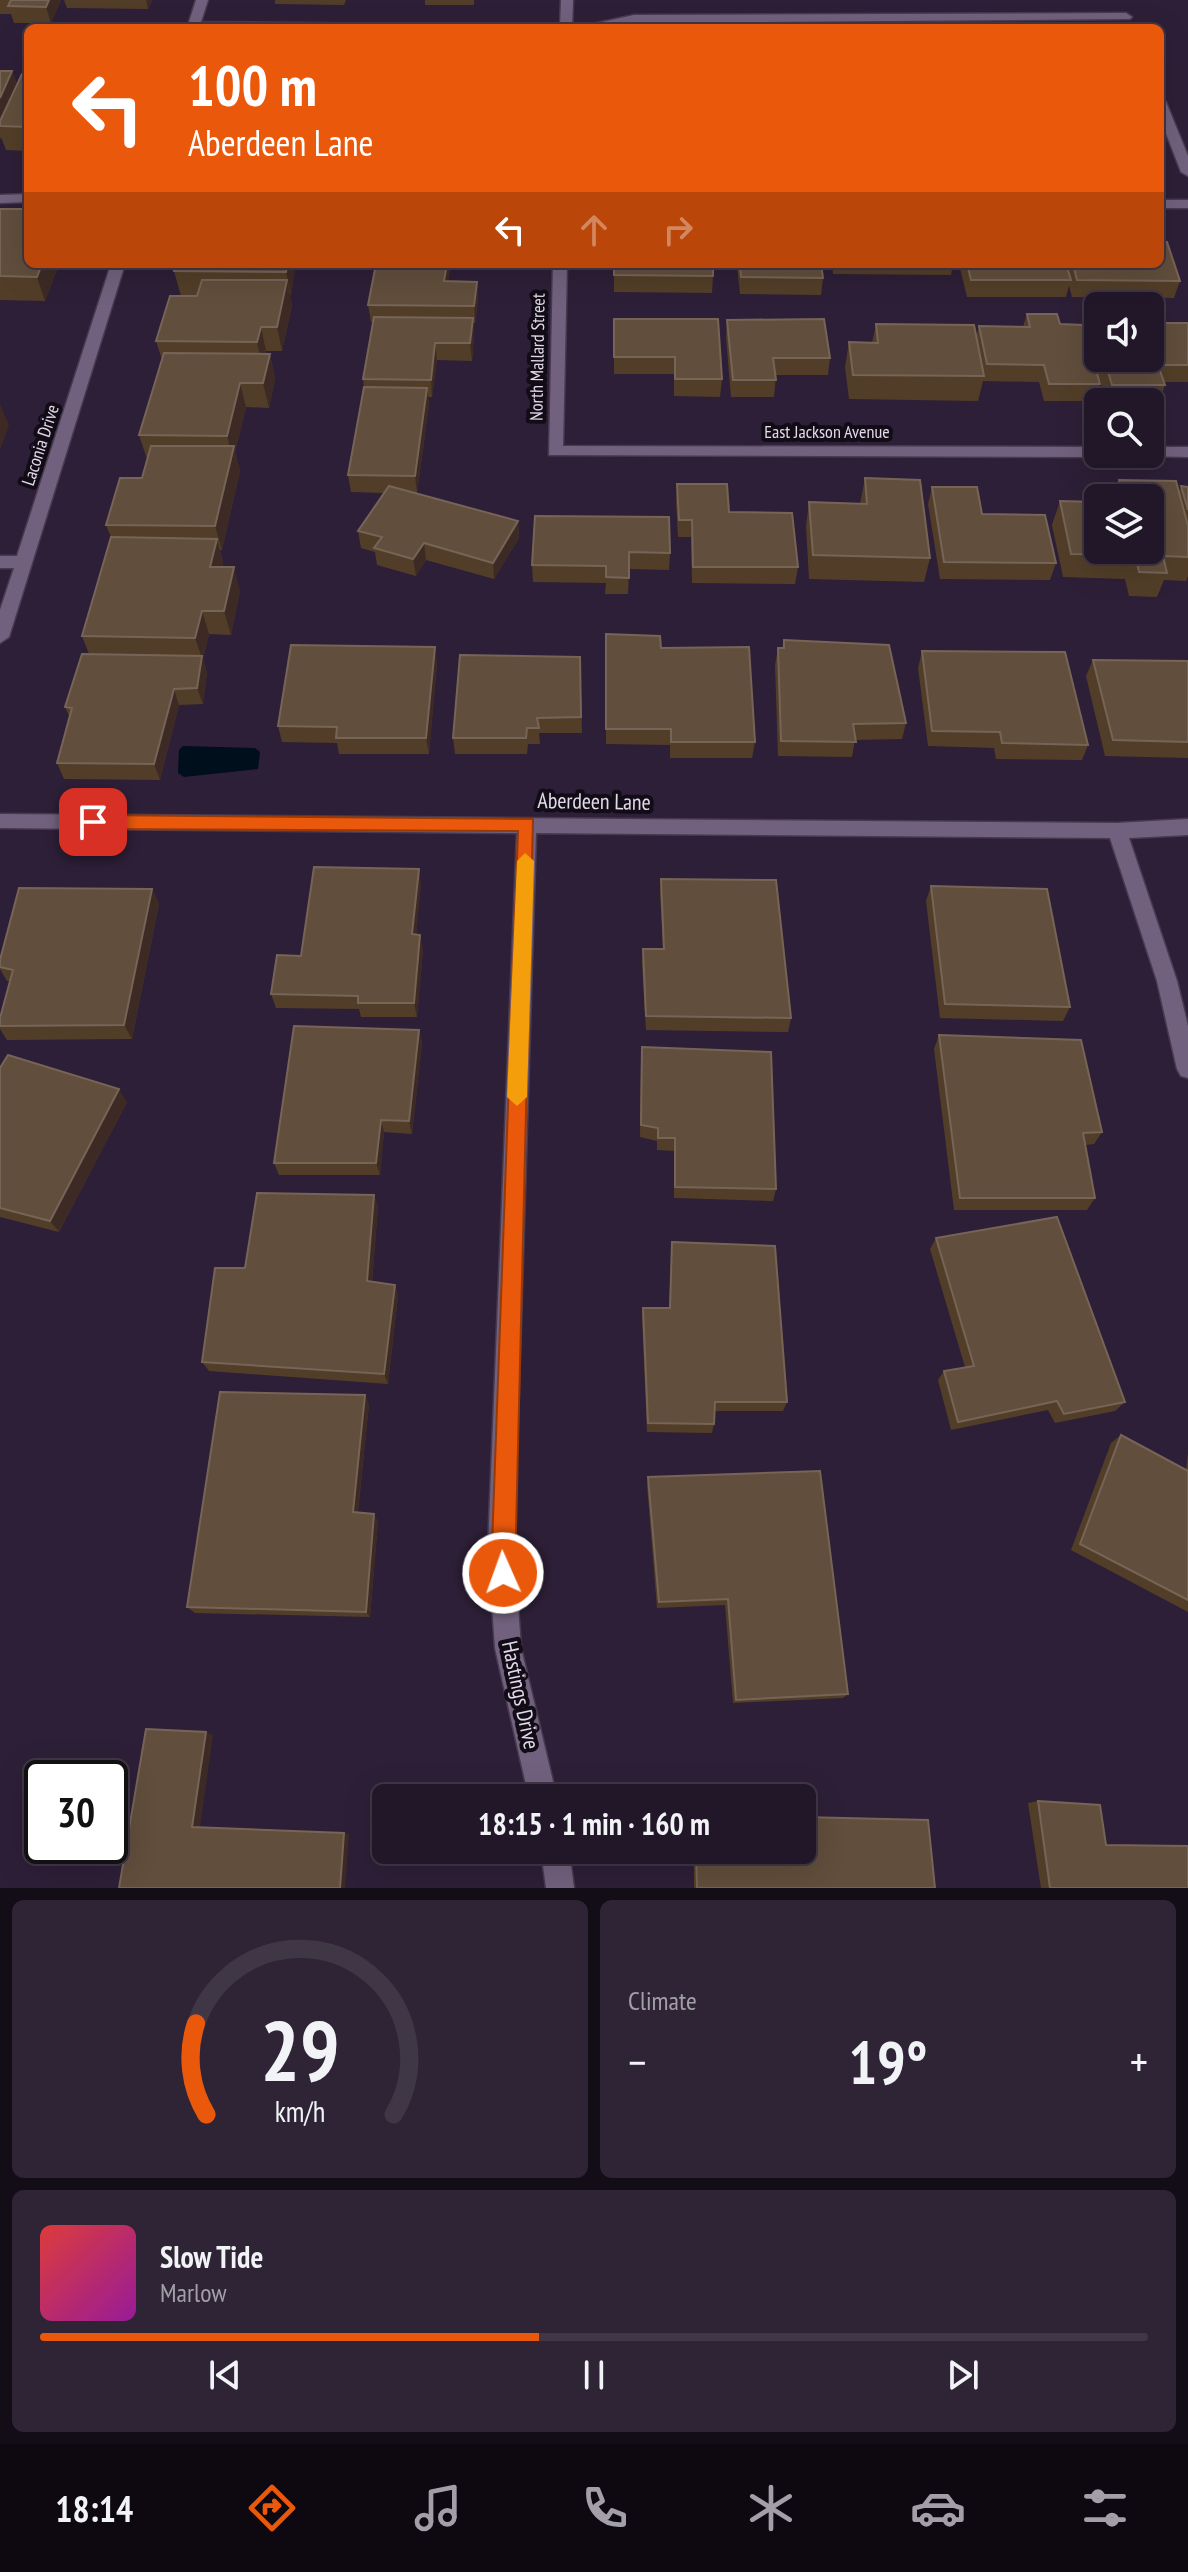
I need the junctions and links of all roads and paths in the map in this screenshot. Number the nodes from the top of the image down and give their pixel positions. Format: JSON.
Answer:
{"nodes":[{"id":1,"x":202,"y":0,"type":"edge"},
{"id":2,"x":567,"y":0,"type":"edge"},
{"id":3,"x":1119,"y":0,"type":"edge"},
{"id":4,"x":1128,"y":22,"type":"edge"},
{"id":5,"x":194,"y":24,"type":"edge"},
{"id":6,"x":566,"y":24,"type":"edge"},
{"id":7,"x":604,"y":24,"type":"edge"},
{"id":8,"x":1164,"y":112,"type":"edge"},
{"id":9,"x":1188,"y":172,"type":"edge"},
{"id":10,"x":24,"y":198,"type":"edge"},
{"id":11,"x":0,"y":199,"type":"edge"},
{"id":12,"x":1164,"y":204,"type":"edge"},
{"id":13,"x":1188,"y":204,"type":"edge"},
{"id":14,"x":117,"y":268,"type":"edge"},
{"id":15,"x":560,"y":268,"type":"edge"},
{"id":16,"x":555,"y":451,"type":"joint"},
{"id":17,"x":1084,"y":452,"type":"edge"},
{"id":18,"x":1164,"y":452,"type":"edge"},
{"id":19,"x":1188,"y":452,"type":"edge"},
{"id":20,"x":0,"y":562,"type":"edge"},
{"id":21,"x":24,"y":562,"type":"junction"},
{"id":22,"x":0,"y":637,"type":"edge"},
{"id":23,"x":0,"y":821,"type":"edge"},
{"id":24,"x":527,"y":824,"type":"junction"},
{"id":25,"x":1188,"y":827,"type":"edge"},
{"id":26,"x":1117,"y":831,"type":"junction"},
{"id":27,"x":1188,"y":1069,"type":"edge"},
{"id":28,"x":540,"y":1784,"type":"edge"},
{"id":29,"x":557,"y":1864,"type":"edge"},
{"id":30,"x":560,"y":1888,"type":"edge"}],
"edges":[{"from":1,"to":5,"type":"street"},
{"from":2,"to":6,"type":"street"},
{"from":3,"to":4,"type":"street"},
{"from":4,"to":7,"type":"street"},
{"from":8,"to":9,"type":"street"},
{"from":10,"to":11,"type":"street"},
{"from":12,"to":13,"type":"street"},
{"from":14,"to":21,"type":"street","name":"Laconia Drive"},
{"from":15,"to":16,"type":"street","name":"North Mallard Street"},
{"from":16,"to":17,"type":"street","name":"East Jackson Avenue"},
{"from":18,"to":19,"type":"street"},
{"from":20,"to":21,"type":"street"},
{"from":21,"to":22,"type":"street","name":"Laconia Drive"},
{"from":23,"to":24,"type":"street","name":"Aberdeen Lane"},
{"from":24,"to":26,"type":"street","name":"Aberdeen Lane"},
{"from":24,"to":28,"type":"street","name":"Hastings Drive"},
{"from":25,"to":26,"type":"street","name":"Aberdeen Lane"},
{"from":26,"to":27,"type":"street"},
{"from":29,"to":30,"type":"street"}]}
